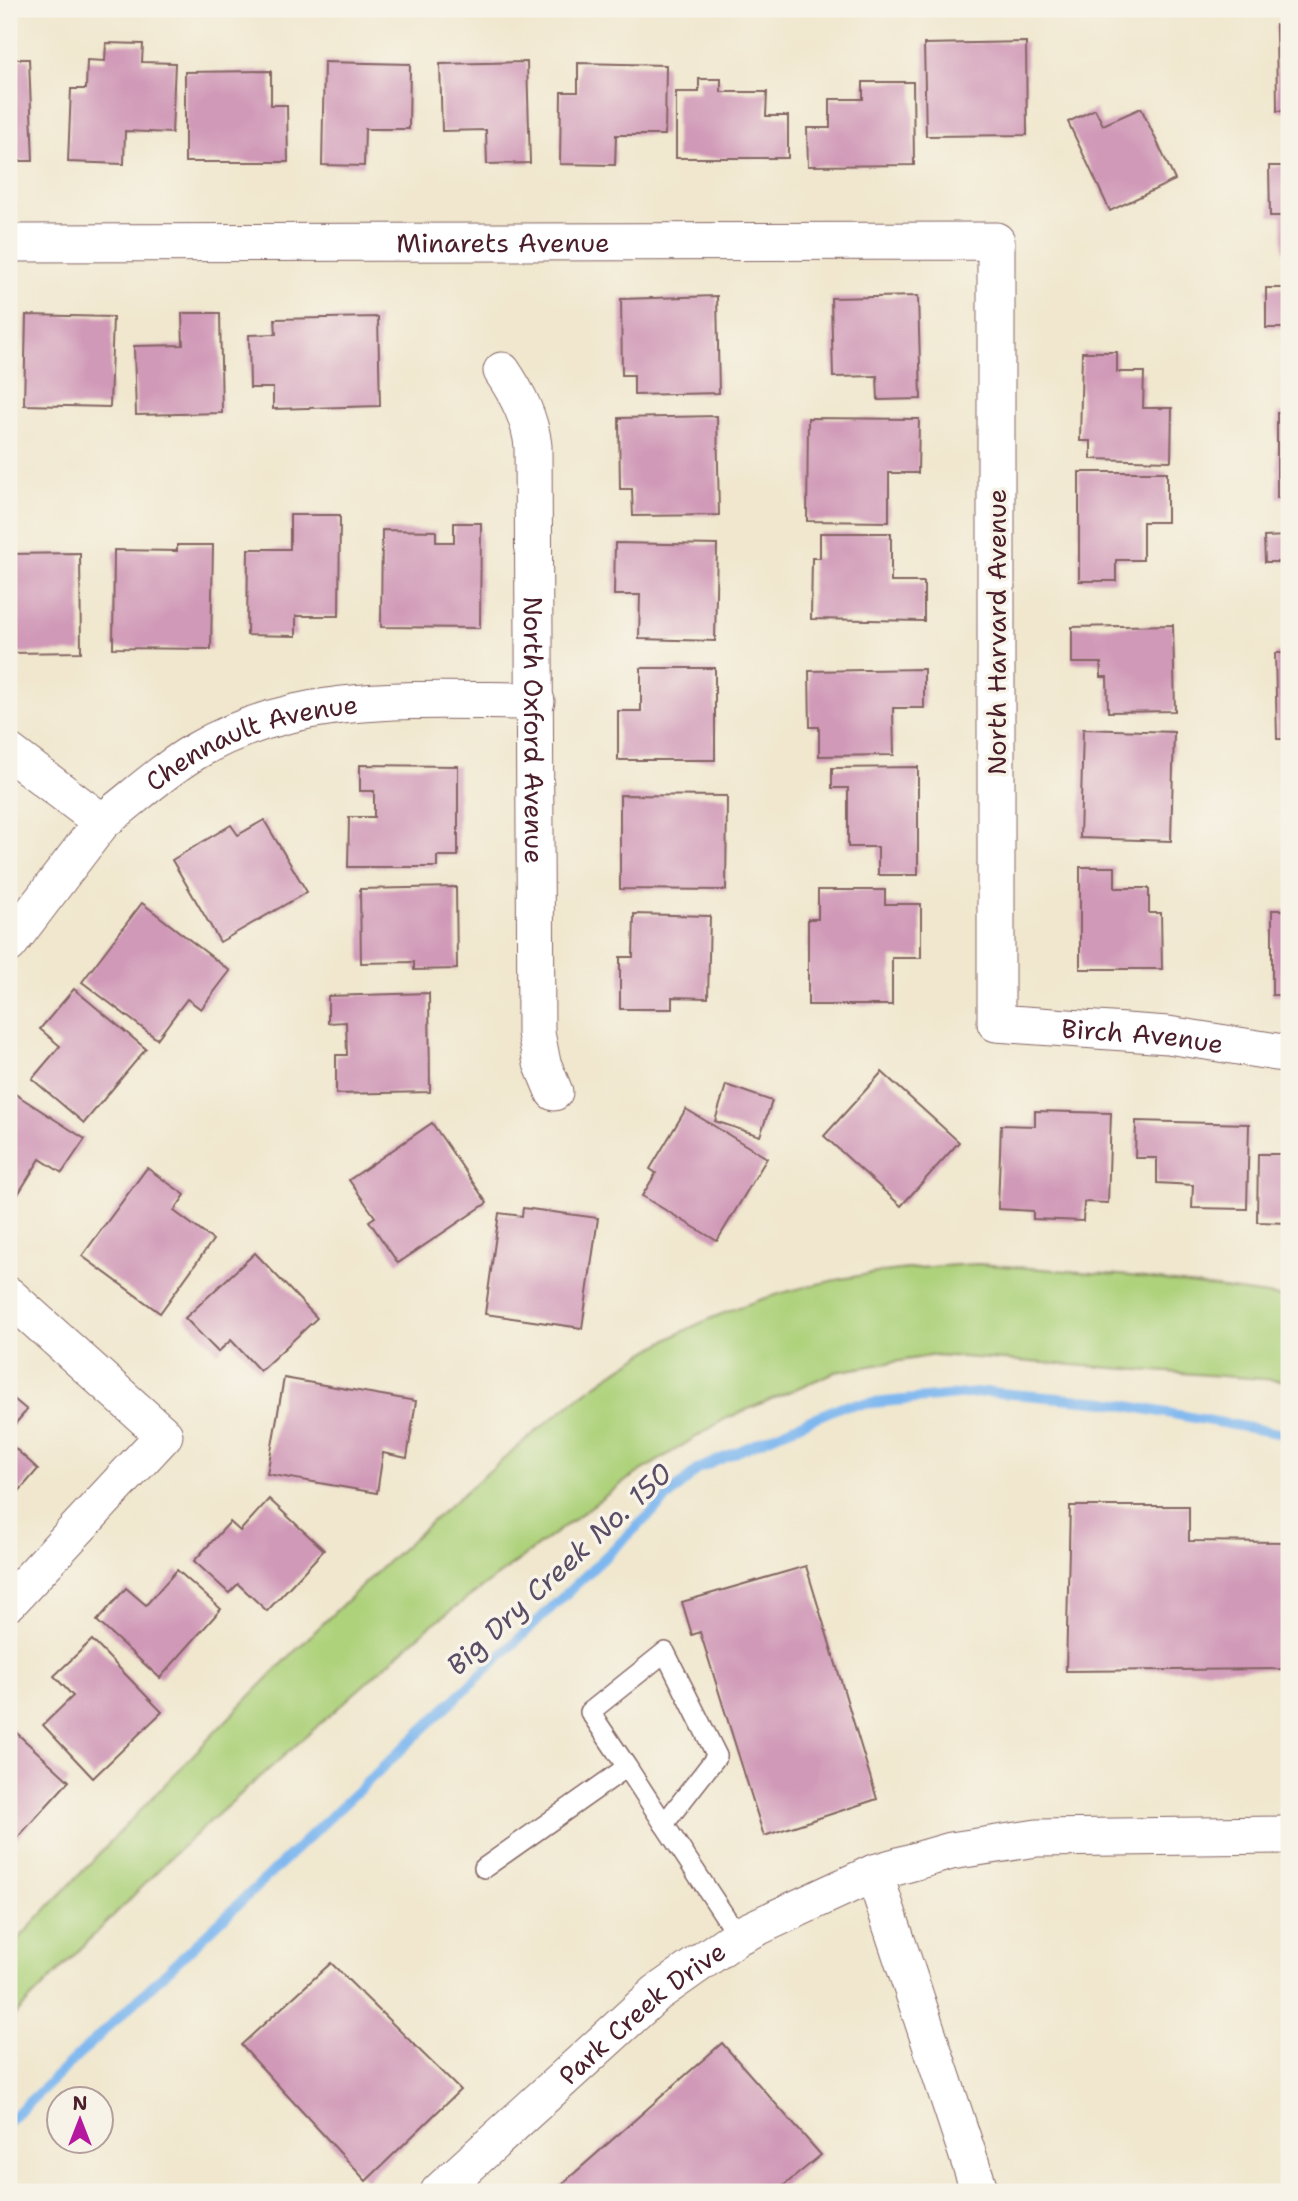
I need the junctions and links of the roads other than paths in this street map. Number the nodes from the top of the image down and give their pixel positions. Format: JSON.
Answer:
{"nodes":[{"id":1,"x":996,"y":241,"type":"joint"},
{"id":2,"x":9,"y":243,"type":"edge"},
{"id":3,"x":502,"y":371,"type":"dead end"},
{"id":4,"x":536,"y":701,"type":"junction"},
{"id":5,"x":9,"y":751,"type":"edge"},
{"id":6,"x":102,"y":822,"type":"junction"},
{"id":7,"x":9,"y":944,"type":"edge"},
{"id":8,"x":996,"y":1023,"type":"joint"},
{"id":9,"x":1289,"y":1054,"type":"edge"},
{"id":10,"x":554,"y":1092,"type":"dead end"},
{"id":11,"x":9,"y":1296,"type":"edge"},
{"id":12,"x":9,"y":1602,"type":"edge"},
{"id":13,"x":627,"y":1767,"type":"junction"},
{"id":14,"x":664,"y":1824,"type":"junction"},
{"id":15,"x":1289,"y":1835,"type":"edge"},
{"id":16,"x":484,"y":1868,"type":"dead end"},
{"id":17,"x":874,"y":1873,"type":"junction"},
{"id":18,"x":738,"y":1936,"type":"junction"},
{"id":19,"x":439,"y":2192,"type":"edge"},
{"id":20,"x":980,"y":2192,"type":"edge"}],
"edges":[{"from":1,"to":2,"type":"street","name":"Minarets Avenue"},
{"from":1,"to":8,"type":"street","name":"North Harvard Avenue"},
{"from":3,"to":4,"type":"street","name":"North Oxford Avenue"},
{"from":4,"to":6,"type":"street","name":"Chennault Avenue"},
{"from":4,"to":10,"type":"street","name":"North Oxford Avenue"},
{"from":5,"to":6,"type":"street"},
{"from":6,"to":7,"type":"street","name":"Chennault Avenue"},
{"from":8,"to":9,"type":"street","name":"Birch Avenue"},
{"from":11,"to":12,"type":"street"},
{"from":13,"to":14,"type":"lane"},
{"from":13,"to":14,"type":"lane"},
{"from":13,"to":16,"type":"lane"},
{"from":14,"to":18,"type":"lane"},
{"from":15,"to":17,"type":"street","name":"Park Creek Drive"},
{"from":17,"to":18,"type":"street","name":"Park Creek Drive"},
{"from":17,"to":20,"type":"street"},
{"from":18,"to":19,"type":"street","name":"Park Creek Drive"}]}
